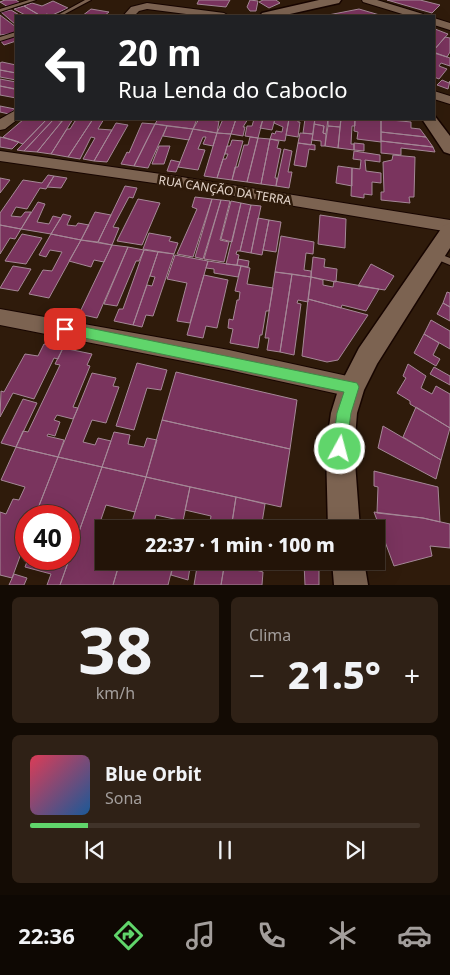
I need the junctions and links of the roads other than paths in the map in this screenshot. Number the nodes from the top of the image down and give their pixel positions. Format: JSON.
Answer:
{"nodes":[{"id":1,"x":34,"y":0,"type":"edge"},
{"id":2,"x":89,"y":0,"type":"edge"},
{"id":3,"x":335,"y":0,"type":"edge"},
{"id":4,"x":367,"y":0,"type":"edge"},
{"id":5,"x":0,"y":4,"type":"edge"},
{"id":6,"x":6,"y":9,"type":"junction"},
{"id":7,"x":0,"y":10,"type":"edge"},
{"id":8,"x":132,"y":12,"type":"edge"},
{"id":9,"x":60,"y":15,"type":"edge"},
{"id":10,"x":216,"y":15,"type":"edge"},
{"id":11,"x":270,"y":15,"type":"edge"},
{"id":12,"x":416,"y":15,"type":"edge"},
{"id":13,"x":435,"y":21,"type":"edge"},
{"id":14,"x":450,"y":27,"type":"edge"},
{"id":15,"x":15,"y":34,"type":"edge"},
{"id":16,"x":0,"y":39,"type":"edge"},
{"id":17,"x":435,"y":95,"type":"edge"},
{"id":18,"x":450,"y":100,"type":"edge"},
{"id":19,"x":15,"y":115,"type":"edge"},
{"id":20,"x":431,"y":120,"type":"edge"},
{"id":21,"x":0,"y":126,"type":"edge"},
{"id":22,"x":450,"y":148,"type":"edge"},
{"id":23,"x":0,"y":156,"type":"edge"},
{"id":24,"x":450,"y":226,"type":"edge"},
{"id":25,"x":450,"y":231,"type":"edge"},
{"id":26,"x":442,"y":259,"type":"edge"},
{"id":27,"x":0,"y":317,"type":"edge"},
{"id":28,"x":352,"y":387,"type":"junction"},
{"id":29,"x":344,"y":520,"type":"edge"},
{"id":30,"x":349,"y":570,"type":"edge"},
{"id":31,"x":350,"y":585,"type":"edge"}],
"edges":[{"from":1,"to":6,"type":"lane"},
{"from":2,"to":9,"type":"lane"},
{"from":3,"to":11,"type":"street"},
{"from":4,"to":12,"type":"street"},
{"from":5,"to":6,"type":"lane"},
{"from":6,"to":7,"type":"lane"},
{"from":8,"to":10,"type":"street"},
{"from":13,"to":14,"type":"street"},
{"from":15,"to":16,"type":"lane"},
{"from":17,"to":18,"type":"street"},
{"from":19,"to":21,"type":"street"},
{"from":20,"to":22,"type":"street"},
{"from":23,"to":24,"type":"street","name":"RUA CANÇÃO DA TERRA"},
{"from":25,"to":26,"type":"street"},
{"from":26,"to":28,"type":"street"},
{"from":27,"to":28,"type":"street"},
{"from":28,"to":29,"type":"street"},
{"from":30,"to":31,"type":"street"}]}
